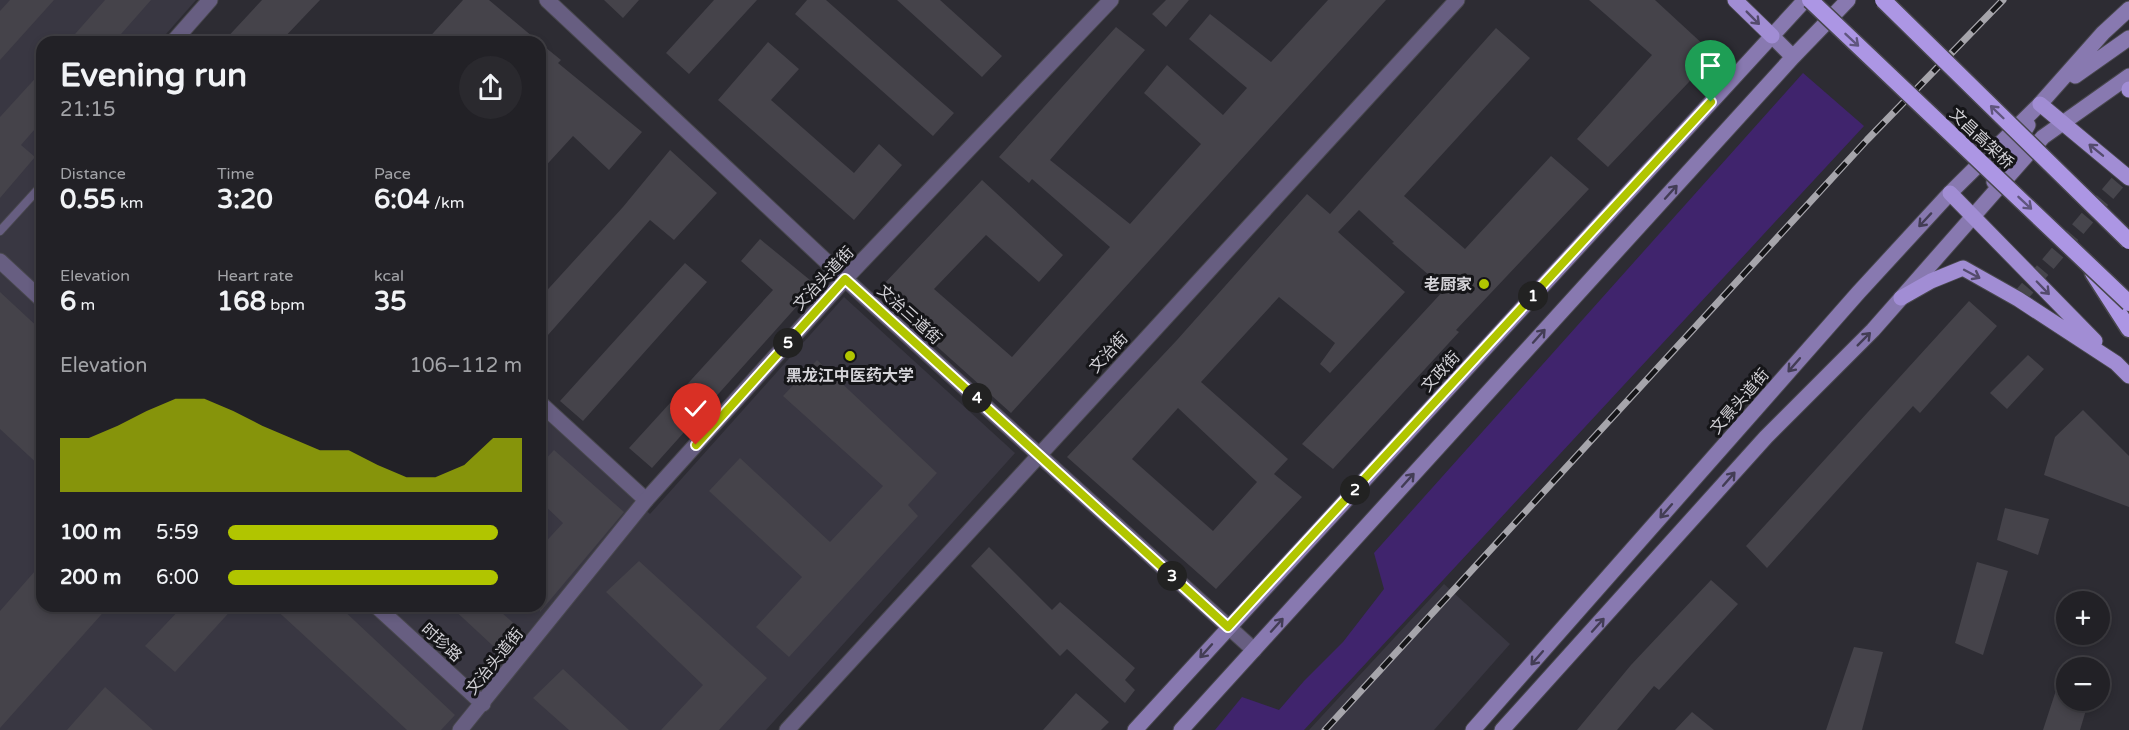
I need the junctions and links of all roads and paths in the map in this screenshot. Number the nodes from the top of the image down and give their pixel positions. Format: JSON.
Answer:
{"nodes":[{"id":1,"x":210,"y":0,"type":"edge"},
{"id":2,"x":547,"y":0,"type":"edge"},
{"id":3,"x":1111,"y":0,"type":"edge"},
{"id":4,"x":1456,"y":0,"type":"edge"},
{"id":5,"x":1735,"y":0,"type":"edge"},
{"id":6,"x":1805,"y":0,"type":"edge"},
{"id":7,"x":1810,"y":0,"type":"edge"},
{"id":8,"x":1848,"y":0,"type":"edge"},
{"id":9,"x":1883,"y":0,"type":"edge"},
{"id":10,"x":2129,"y":9,"type":"edge"},
{"id":11,"x":177,"y":36,"type":"edge"},
{"id":12,"x":1772,"y":36,"type":"junction"},
{"id":13,"x":2129,"y":38,"type":"edge"},
{"id":14,"x":1793,"y":57,"type":"junction"},
{"id":15,"x":2129,"y":76,"type":"edge"},
{"id":16,"x":2040,"y":104,"type":"junction"},
{"id":17,"x":2062,"y":123,"type":"junction"},
{"id":18,"x":2129,"y":178,"type":"edge"},
{"id":19,"x":36,"y":192,"type":"edge"},
{"id":20,"x":1950,"y":193,"type":"junction"},
{"id":21,"x":1973,"y":216,"type":"junction"},
{"id":22,"x":2113,"y":225,"type":"junction"},
{"id":23,"x":0,"y":231,"type":"edge"},
{"id":24,"x":2129,"y":234,"type":"edge"},
{"id":25,"x":2129,"y":241,"type":"edge"},
{"id":26,"x":2082,"y":257,"type":"junction"},
{"id":27,"x":0,"y":261,"type":"edge"},
{"id":28,"x":845,"y":279,"type":"junction"},
{"id":29,"x":36,"y":294,"type":"edge"},
{"id":30,"x":1901,"y":298,"type":"junction"},
{"id":31,"x":2129,"y":303,"type":"edge"},
{"id":32,"x":2129,"y":329,"type":"edge"},
{"id":33,"x":2116,"y":363,"type":"junction"},
{"id":34,"x":2129,"y":376,"type":"edge"},
{"id":35,"x":546,"y":408,"type":"edge"},
{"id":36,"x":1039,"y":454,"type":"junction"},
{"id":37,"x":646,"y":500,"type":"junction"},
{"id":38,"x":383,"y":612,"type":"edge"},
{"id":39,"x":1228,"y":627,"type":"junction"},
{"id":40,"x":1254,"y":650,"type":"junction"},
{"id":41,"x":483,"y":704,"type":"junction"},
{"id":42,"x":460,"y":730,"type":"edge"},
{"id":43,"x":787,"y":730,"type":"edge"},
{"id":44,"x":1135,"y":730,"type":"edge"},
{"id":45,"x":1181,"y":730,"type":"edge"},
{"id":46,"x":1473,"y":730,"type":"edge"},
{"id":47,"x":1502,"y":730,"type":"edge"}],
"edges":[{"from":1,"to":11,"type":"street"},
{"from":2,"to":28,"type":"street","name":"文治三道街"},
{"from":3,"to":28,"type":"street","name":"文治头道街"},
{"from":4,"to":36,"type":"street","name":"文治街"},
{"from":5,"to":12,"type":"main road","one_way":true},
{"from":6,"to":12,"type":"main road","name":"文政街"},
{"from":7,"to":26,"type":"highway","name":"文昌高架桥","one_way":true,"bridge":true},
{"from":8,"to":14,"type":"main road"},
{"from":22,"to":9,"type":"highway","name":"文昌高架桥","one_way":true,"bridge":true},
{"from":10,"to":16,"type":"main road","name":"文景头道街"},
{"from":12,"to":14,"type":"main road"},
{"from":12,"to":39,"type":"main road","name":"文政街"},
{"from":13,"to":16,"type":"main road","name":"文景头道街"},
{"from":40,"to":14,"type":"main road","one_way":true},
{"from":15,"to":17,"type":"main road","name":"文景头道街"},
{"from":16,"to":17,"type":"main road"},
{"from":16,"to":20,"type":"main road","name":"文景头道街"},
{"from":16,"to":21,"type":"main road","name":"文景头道街"},
{"from":18,"to":17,"type":"main road","one_way":true},
{"from":17,"to":21,"type":"main road","name":"文景头道街"},
{"from":19,"to":23,"type":"lane"},
{"from":20,"to":21,"type":"main road"},
{"from":20,"to":46,"type":"main road","name":"文景头道街","one_way":true},
{"from":21,"to":30,"type":"main road","name":"文景头道街"},
{"from":21,"to":33,"type":"main road","one_way":true},
{"from":22,"to":24,"type":"highway","bridge":true},
{"from":22,"to":25,"type":"highway","name":"文昌高架桥","bridge":true},
{"from":26,"to":31,"type":"highway","name":"文昌高架桥","bridge":true},
{"from":26,"to":32,"type":"highway","bridge":true},
{"from":27,"to":29,"type":"street"},
{"from":28,"to":36,"type":"street","name":"文治三道街"},
{"from":28,"to":37,"type":"street","name":"文治头道街"},
{"from":30,"to":33,"type":"main road","one_way":true},
{"from":47,"to":30,"type":"main road","name":"文景头道街","one_way":true},
{"from":33,"to":34,"type":"main road"},
{"from":35,"to":37,"type":"street"},
{"from":36,"to":39,"type":"street","name":"文治三道街"},
{"from":36,"to":43,"type":"street","name":"文治街"},
{"from":37,"to":41,"type":"street","name":"文治头道街"},
{"from":38,"to":41,"type":"street","name":"时珍路"},
{"from":39,"to":40,"type":"street","name":"文治三道街"},
{"from":39,"to":44,"type":"main road","name":"文政街","one_way":true},
{"from":40,"to":45,"type":"main road"},
{"from":41,"to":42,"type":"street","name":"文治头道街"}]}
